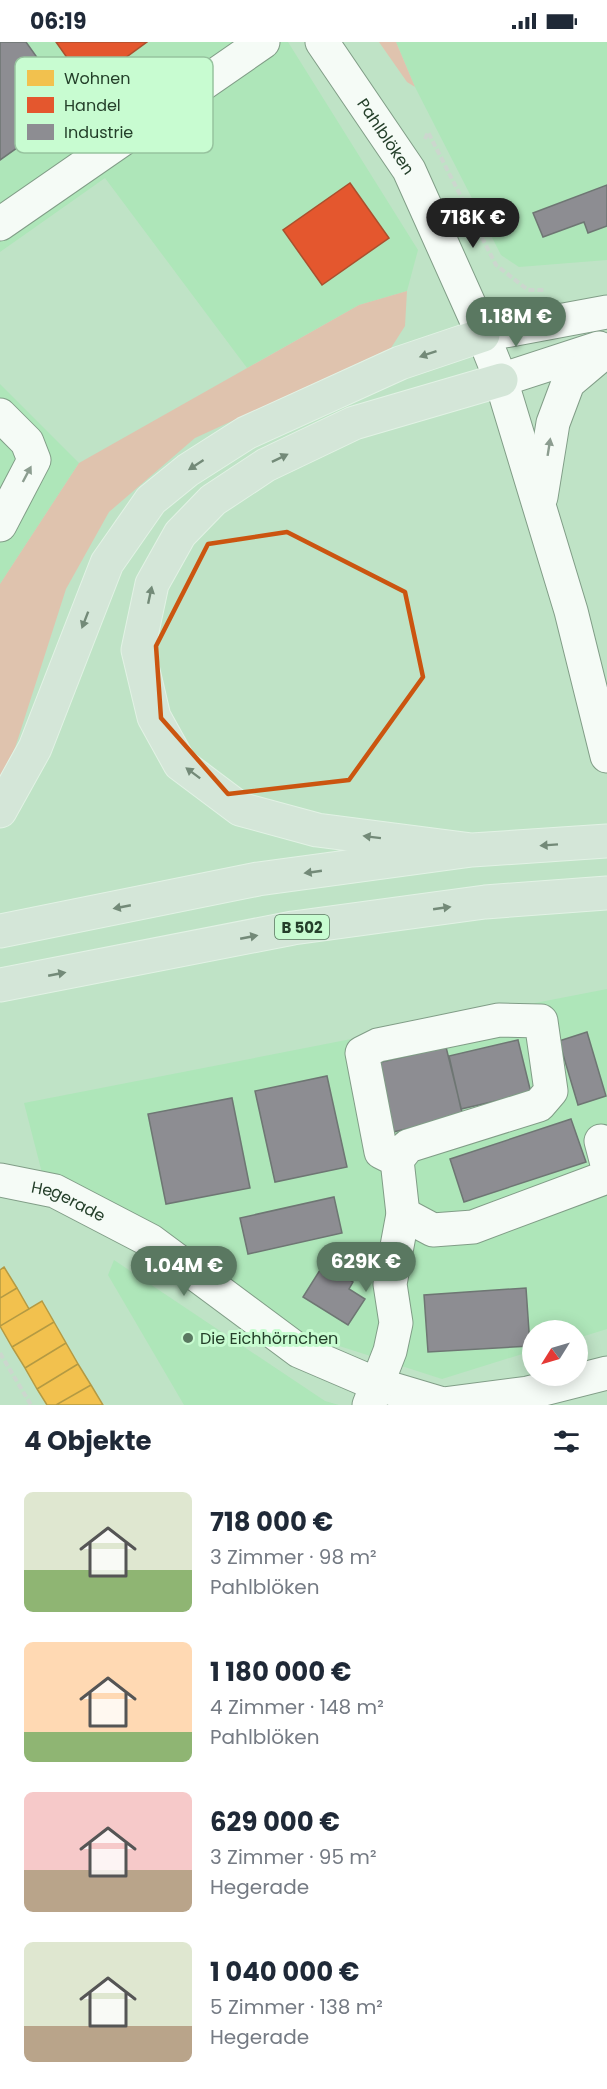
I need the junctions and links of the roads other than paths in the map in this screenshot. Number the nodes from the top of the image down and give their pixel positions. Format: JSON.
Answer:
{"nodes":[{"id":1,"x":263,"y":42,"type":"edge"},
{"id":2,"x":322,"y":42,"type":"edge"},
{"id":3,"x":213,"y":77,"type":"edge"},
{"id":4,"x":103,"y":153,"type":"edge"},
{"id":5,"x":0,"y":224,"type":"edge"},
{"id":6,"x":607,"y":312,"type":"edge"},
{"id":7,"x":483,"y":335,"type":"junction"},
{"id":8,"x":607,"y":345,"type":"edge"},
{"id":9,"x":607,"y":350,"type":"edge"},
{"id":10,"x":501,"y":380,"type":"junction"},
{"id":11,"x":0,"y":415,"type":"edge"},
{"id":12,"x":540,"y":505,"type":"junction"},
{"id":13,"x":0,"y":525,"type":"edge"},
{"id":14,"x":607,"y":756,"type":"edge"},
{"id":15,"x":0,"y":811,"type":"edge"},
{"id":16,"x":607,"y":841,"type":"edge"},
{"id":17,"x":472,"y":850,"type":"junction"},
{"id":18,"x":607,"y":893,"type":"edge"},
{"id":19,"x":0,"y":932,"type":"edge"},
{"id":20,"x":0,"y":985,"type":"edge"},
{"id":21,"x":397,"y":1160,"type":"junction"},
{"id":22,"x":607,"y":1177,"type":"edge"},
{"id":23,"x":0,"y":1180,"type":"edge"},
{"id":24,"x":403,"y":1215,"type":"junction"},
{"id":25,"x":607,"y":1373,"type":"edge"},
{"id":26,"x":372,"y":1394,"type":"edge"}],
"edges":[{"from":1,"to":3,"type":"street"},
{"from":2,"to":7,"type":"street","name":"Pahlblöken"},
{"from":4,"to":5,"type":"street"},
{"from":6,"to":7,"type":"street"},
{"from":7,"to":10,"type":"street","name":"Pahlblöken"},
{"from":7,"to":15,"type":"highway","one_way":true},
{"from":8,"to":10,"type":"street"},
{"from":12,"to":9,"type":"street","one_way":true},
{"from":10,"to":12,"type":"street","name":"Pahlblöken"},
{"from":17,"to":10,"type":"highway","one_way":true},
{"from":13,"to":11,"type":"street","one_way":true},
{"from":12,"to":14,"type":"street","name":"Pahlblöken"},
{"from":16,"to":17,"type":"highway","one_way":true},
{"from":17,"to":19,"type":"highway","one_way":true},
{"from":20,"to":18,"type":"highway","number":"B 502","one_way":true},
{"from":21,"to":21,"type":"street"},
{"from":21,"to":24,"type":"street"},
{"from":22,"to":24,"type":"street"},
{"from":23,"to":26,"type":"street","name":"Hegerade"},
{"from":24,"to":26,"type":"street"},
{"from":25,"to":26,"type":"street","name":"Hegerade"}]}
